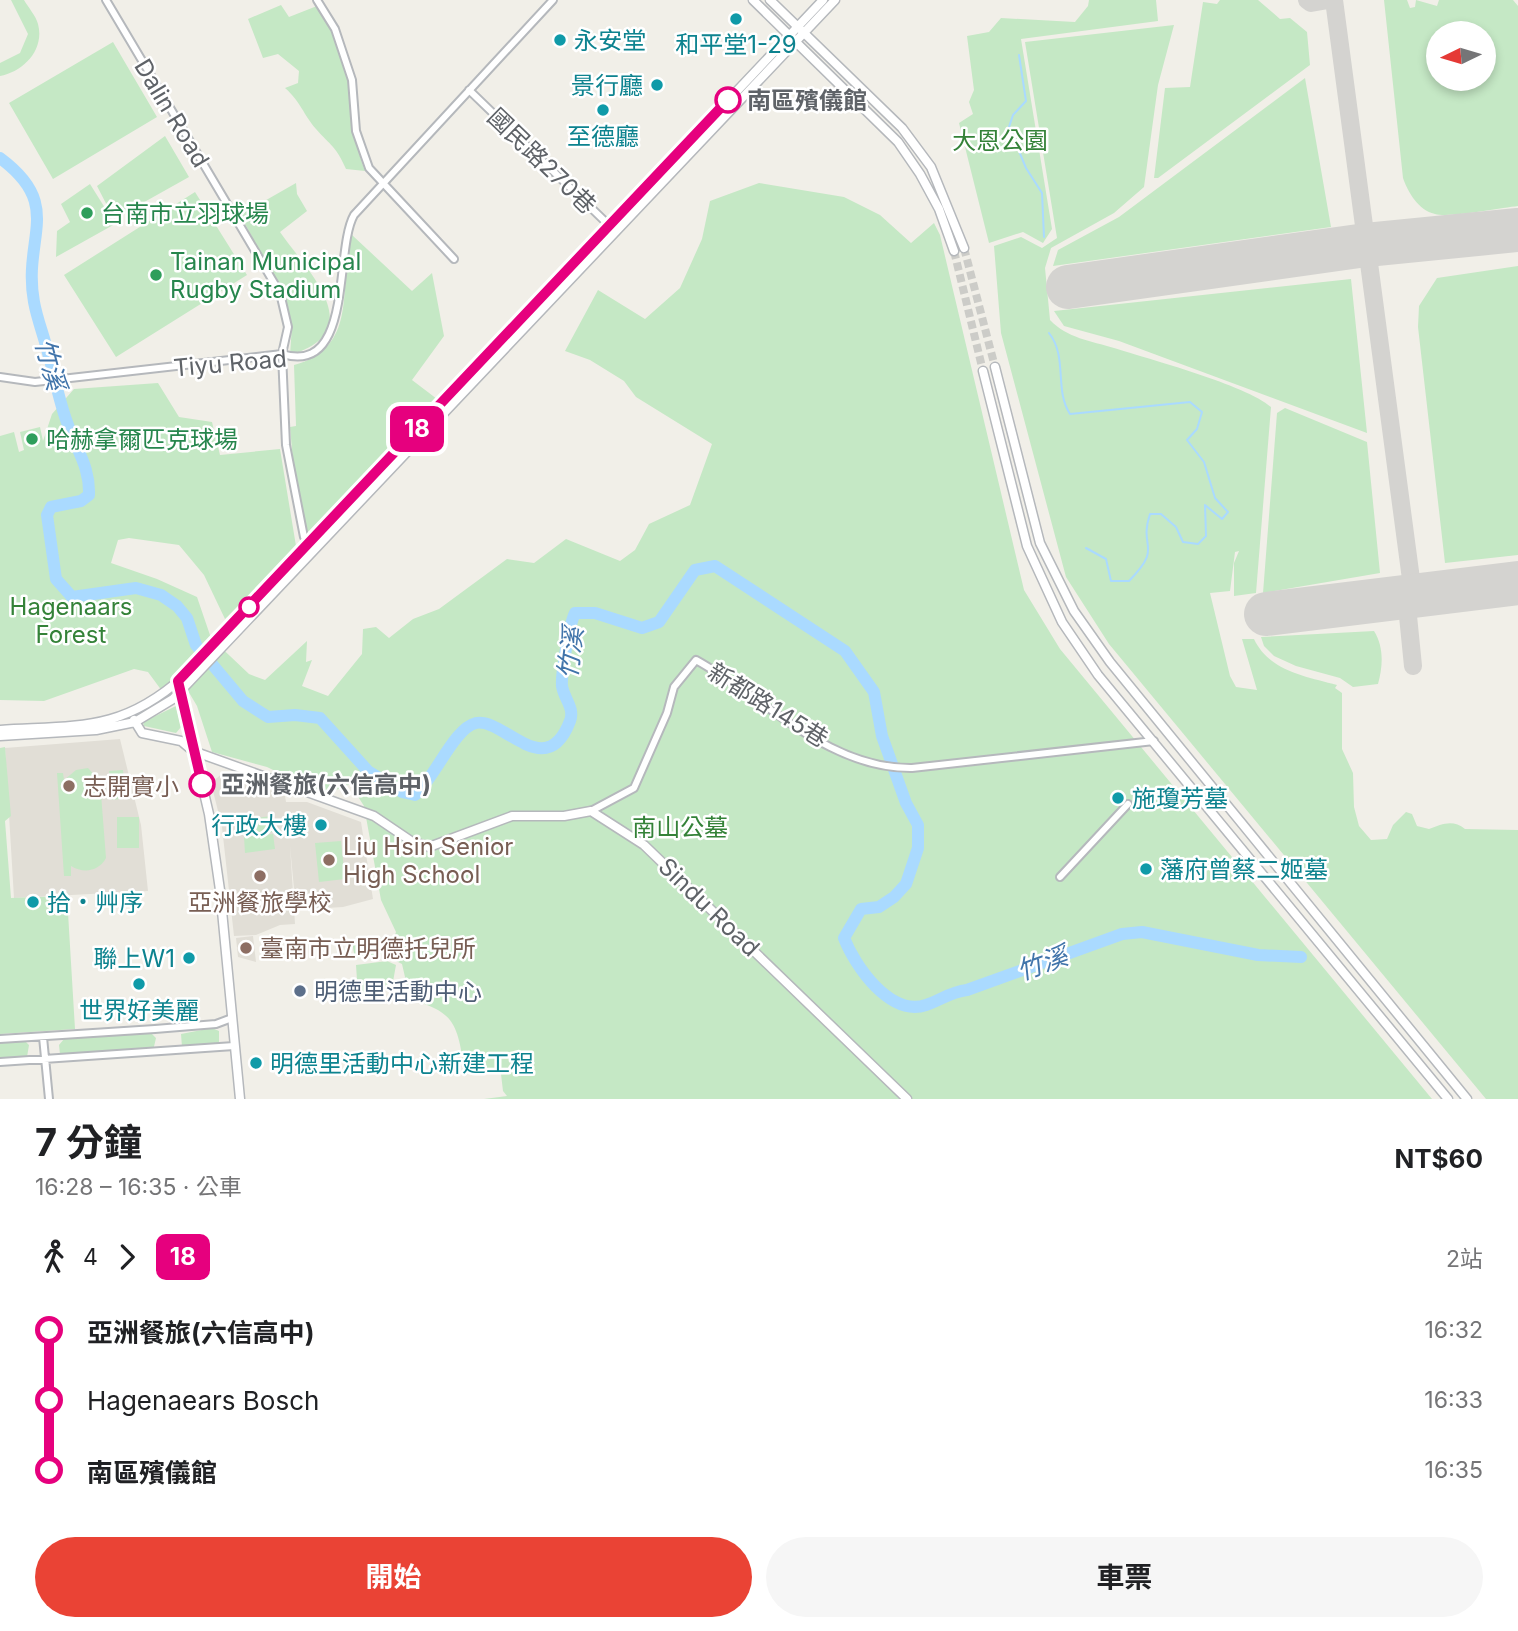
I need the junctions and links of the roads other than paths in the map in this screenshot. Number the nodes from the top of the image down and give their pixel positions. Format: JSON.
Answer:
{"nodes":[{"id":1,"x":106,"y":0,"type":"edge"},
{"id":2,"x":317,"y":0,"type":"edge"},
{"id":3,"x":554,"y":0,"type":"edge"},
{"id":4,"x":753,"y":0,"type":"edge"},
{"id":5,"x":770,"y":0,"type":"edge"},
{"id":6,"x":823,"y":0,"type":"edge"},
{"id":7,"x":835,"y":0,"type":"edge"},
{"id":8,"x":801,"y":30,"type":"junction"},
{"id":9,"x":790,"y":34,"type":"junction"},
{"id":10,"x":797,"y":42,"type":"junction"},
{"id":11,"x":469,"y":90,"type":"junction"},
{"id":12,"x":383,"y":182,"type":"junction"},
{"id":13,"x":612,"y":228,"type":"junction"},
{"id":14,"x":964,"y":248,"type":"tunnel mouth"},
{"id":15,"x":954,"y":251,"type":"tunnel mouth"},
{"id":16,"x":454,"y":259,"type":"dead end"},
{"id":17,"x":282,"y":354,"type":"junction"},
{"id":18,"x":995,"y":367,"type":"tunnel mouth"},
{"id":19,"x":983,"y":370,"type":"tunnel mouth"},
{"id":20,"x":0,"y":377,"type":"edge"},
{"id":21,"x":312,"y":546,"type":"junction"},
{"id":22,"x":188,"y":678,"type":"junction"},
{"id":23,"x":178,"y":681,"type":"junction"},
{"id":24,"x":180,"y":692,"type":"junction"},
{"id":25,"x":133,"y":718,"type":"junction"},
{"id":26,"x":0,"y":730,"type":"edge"},
{"id":27,"x":0,"y":736,"type":"edge"},
{"id":28,"x":1154,"y":741,"type":"junction"},
{"id":29,"x":193,"y":751,"type":"junction"},
{"id":30,"x":1128,"y":804,"type":"dead end"},
{"id":31,"x":591,"y":811,"type":"junction"},
{"id":32,"x":1060,"y":877,"type":"dead end"},
{"id":33,"x":232,"y":1018,"type":"junction"},
{"id":34,"x":43,"y":1037,"type":"junction"},
{"id":35,"x":0,"y":1038,"type":"edge"},
{"id":36,"x":234,"y":1046,"type":"junction"},
{"id":37,"x":46,"y":1060,"type":"junction"},
{"id":38,"x":0,"y":1062,"type":"edge"},
{"id":39,"x":49,"y":1099,"type":"edge"},
{"id":40,"x":240,"y":1099,"type":"edge"},
{"id":41,"x":907,"y":1099,"type":"edge"},
{"id":42,"x":1448,"y":1099,"type":"edge"},
{"id":43,"x":1467,"y":1099,"type":"edge"}],
"edges":[{"from":1,"to":17,"type":"street","name":"Dalin Road"},
{"from":2,"to":12,"type":"street"},
{"from":3,"to":11,"type":"street","name":"Tiyu Road"},
{"from":4,"to":9,"type":"street"},
{"from":5,"to":8,"type":"street"},
{"from":6,"to":8,"type":"street"},
{"from":7,"to":8,"type":"street"},
{"from":8,"to":9,"type":"street"},
{"from":8,"to":10,"type":"street"},
{"from":8,"to":14,"type":"street"},
{"from":9,"to":10,"type":"street"},
{"from":9,"to":13,"type":"street"},
{"from":10,"to":13,"type":"street"},
{"from":10,"to":15,"type":"street"},
{"from":11,"to":12,"type":"street","name":"Tiyu Road"},
{"from":11,"to":13,"type":"street","name":"國民路270巷"},
{"from":12,"to":16,"type":"street"},
{"from":12,"to":17,"type":"street","name":"Tiyu Road"},
{"from":13,"to":21,"type":"street"},
{"from":17,"to":20,"type":"street","name":"Tiyu Road"},
{"from":17,"to":21,"type":"street","name":"Dalin Road"},
{"from":18,"to":43,"type":"street"},
{"from":19,"to":28,"type":"street"},
{"from":21,"to":22,"type":"street"},
{"from":22,"to":23,"type":"street"},
{"from":22,"to":24,"type":"street"},
{"from":23,"to":24,"type":"street"},
{"from":23,"to":25,"type":"street"},
{"from":24,"to":25,"type":"street"},
{"from":24,"to":29,"type":"street"},
{"from":25,"to":26,"type":"street"},
{"from":25,"to":27,"type":"street"},
{"from":25,"to":29,"type":"street"},
{"from":28,"to":31,"type":"street","name":"新都路145巷"},
{"from":28,"to":42,"type":"street"},
{"from":29,"to":31,"type":"street"},
{"from":29,"to":33,"type":"street"},
{"from":30,"to":32,"type":"street"},
{"from":31,"to":41,"type":"street","name":"Sindu Road"},
{"from":33,"to":34,"type":"street"},
{"from":33,"to":36,"type":"street"},
{"from":34,"to":35,"type":"street"},
{"from":34,"to":37,"type":"street"},
{"from":36,"to":37,"type":"street"},
{"from":36,"to":40,"type":"street"},
{"from":37,"to":38,"type":"street"},
{"from":37,"to":39,"type":"street"}]}
